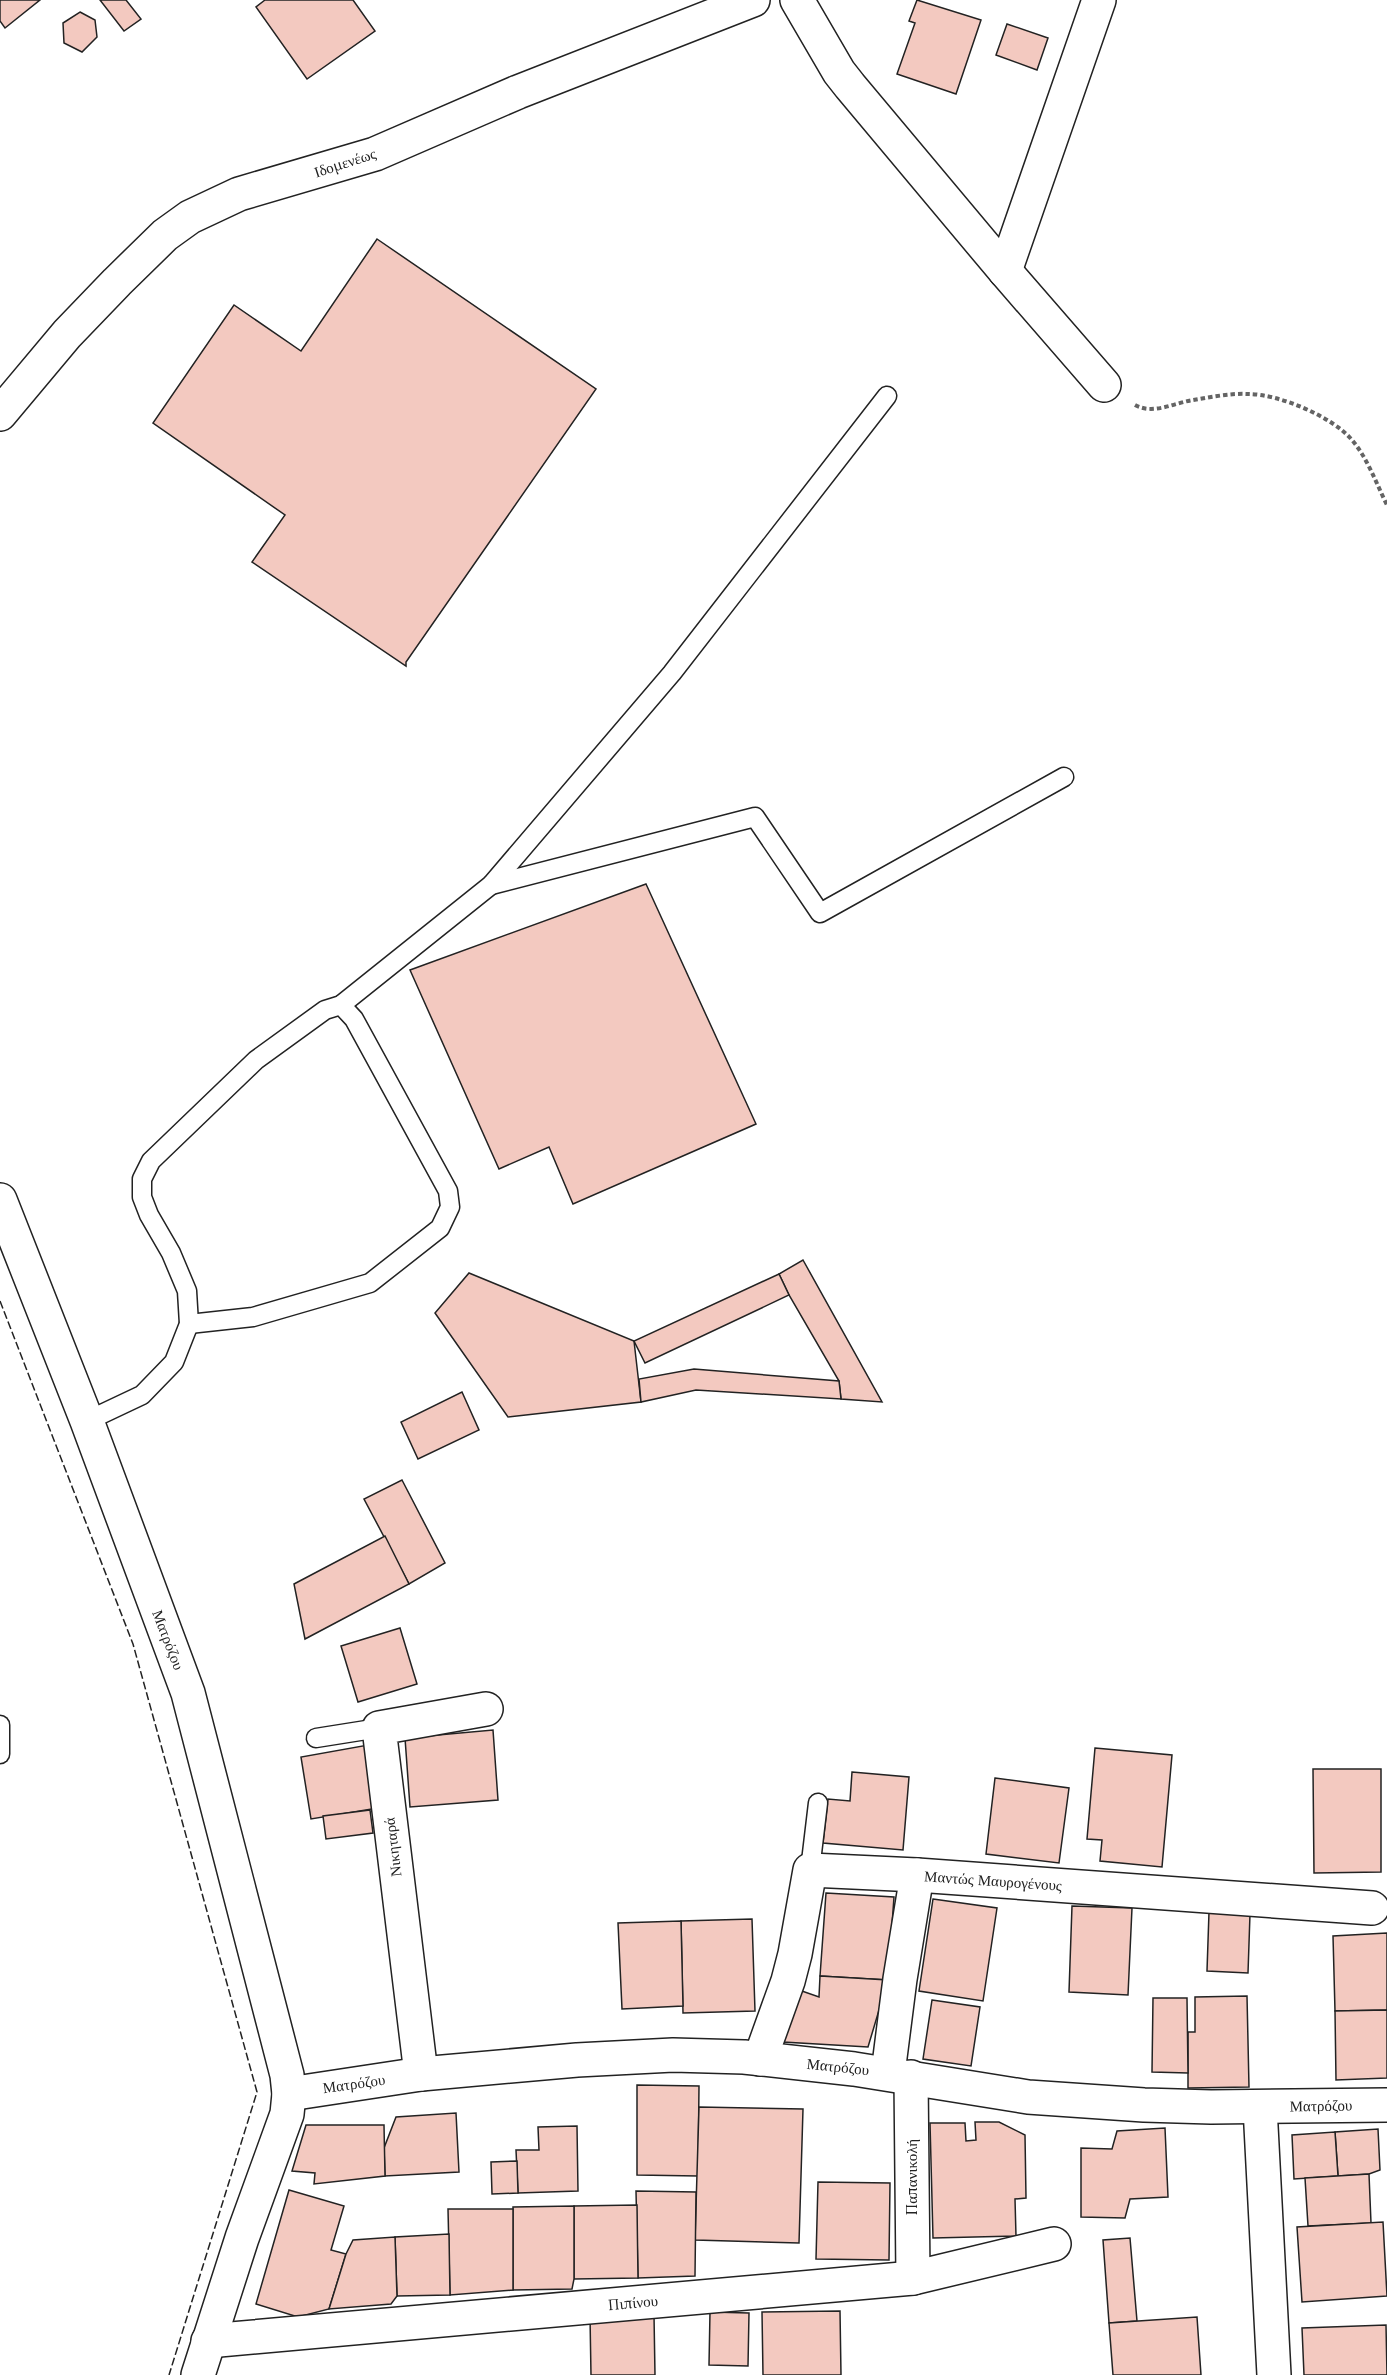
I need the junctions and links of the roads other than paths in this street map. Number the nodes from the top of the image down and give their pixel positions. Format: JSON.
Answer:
{"nodes":[{"id":1,"x":753,"y":0,"type":"edge"},
{"id":2,"x":797,"y":0,"type":"edge"},
{"id":3,"x":1099,"y":0,"type":"edge"},
{"id":4,"x":1005,"y":271,"type":"junction"},
{"id":5,"x":1104,"y":385,"type":"road end"},
{"id":6,"x":887,"y":396,"type":"dead end"},
{"id":7,"x":0,"y":414,"type":"edge"},
{"id":8,"x":1064,"y":777,"type":"dead end"},
{"id":9,"x":491,"y":885,"type":"junction"},
{"id":10,"x":341,"y":1005,"type":"junction"},
{"id":11,"x":0,"y":1200,"type":"edge"},
{"id":12,"x":189,"y":1324,"type":"junction"},
{"id":13,"x":87,"y":1421,"type":"junction"},
{"id":14,"x":486,"y":1709,"type":"dead end"},
{"id":15,"x":0,"y":1725,"type":"edge"},
{"id":16,"x":379,"y":1728,"type":"junction"},
{"id":17,"x":316,"y":1738,"type":"dead end"},
{"id":18,"x":0,"y":1754,"type":"edge"},
{"id":19,"x":818,"y":1803,"type":"dead end"},
{"id":20,"x":810,"y":1870,"type":"junction"},
{"id":21,"x":917,"y":1875,"type":"junction"},
{"id":22,"x":1372,"y":1908,"type":"dead end"},
{"id":23,"x":760,"y":2059,"type":"junction"},
{"id":24,"x":421,"y":2074,"type":"junction"},
{"id":25,"x":900,"y":2075,"type":"junction"},
{"id":26,"x":289,"y":2094,"type":"junction"},
{"id":27,"x":1387,"y":2104,"type":"edge"},
{"id":28,"x":1260,"y":2107,"type":"junction"},
{"id":29,"x":1054,"y":2244,"type":"dead end"},
{"id":30,"x":913,"y":2278,"type":"junction"},
{"id":31,"x":208,"y":2342,"type":"junction"},
{"id":32,"x":198,"y":2375,"type":"edge"},
{"id":33,"x":1274,"y":2375,"type":"edge"}],
"edges":[{"from":1,"to":7,"type":"street","name":"Ιδομενέως"},
{"from":2,"to":4,"type":"street"},
{"from":3,"to":4,"type":"street"},
{"from":4,"to":5,"type":"street"},
{"from":6,"to":9,"type":"lane"},
{"from":8,"to":9,"type":"lane"},
{"from":9,"to":10,"type":"lane"},
{"from":10,"to":12,"type":"lane"},
{"from":10,"to":12,"type":"lane"},
{"from":11,"to":13,"type":"street","name":"Ματρόζου"},
{"from":12,"to":13,"type":"lane"},
{"from":13,"to":26,"type":"street","name":"Ματρόζου"},
{"from":14,"to":16,"type":"street"},
{"from":15,"to":18,"type":"lane"},
{"from":16,"to":17,"type":"lane"},
{"from":16,"to":24,"type":"street","name":"Νικηταρά"},
{"from":19,"to":20,"type":"lane"},
{"from":20,"to":21,"type":"street","name":"Μαντώς Μαυρογένους"},
{"from":20,"to":23,"type":"street"},
{"from":21,"to":22,"type":"street","name":"Μαντώς Μαυρογένους"},
{"from":21,"to":25,"type":"street","name":"Παπανικολή"},
{"from":23,"to":24,"type":"street","name":"Ματρόζου"},
{"from":23,"to":25,"type":"street","name":"Ματρόζου"},
{"from":24,"to":26,"type":"street","name":"Ματρόζου"},
{"from":25,"to":28,"type":"street","name":"Ματρόζου"},
{"from":25,"to":30,"type":"street","name":"Παπανικολή"},
{"from":26,"to":31,"type":"street","name":"Ματρόζου"},
{"from":27,"to":28,"type":"street","name":"Ματρόζου"},
{"from":28,"to":33,"type":"street"},
{"from":29,"to":30,"type":"street","name":"Πιπίνου"},
{"from":30,"to":31,"type":"street","name":"Πιπίνου"},
{"from":31,"to":32,"type":"street","name":"Ματρόζου"}]}
